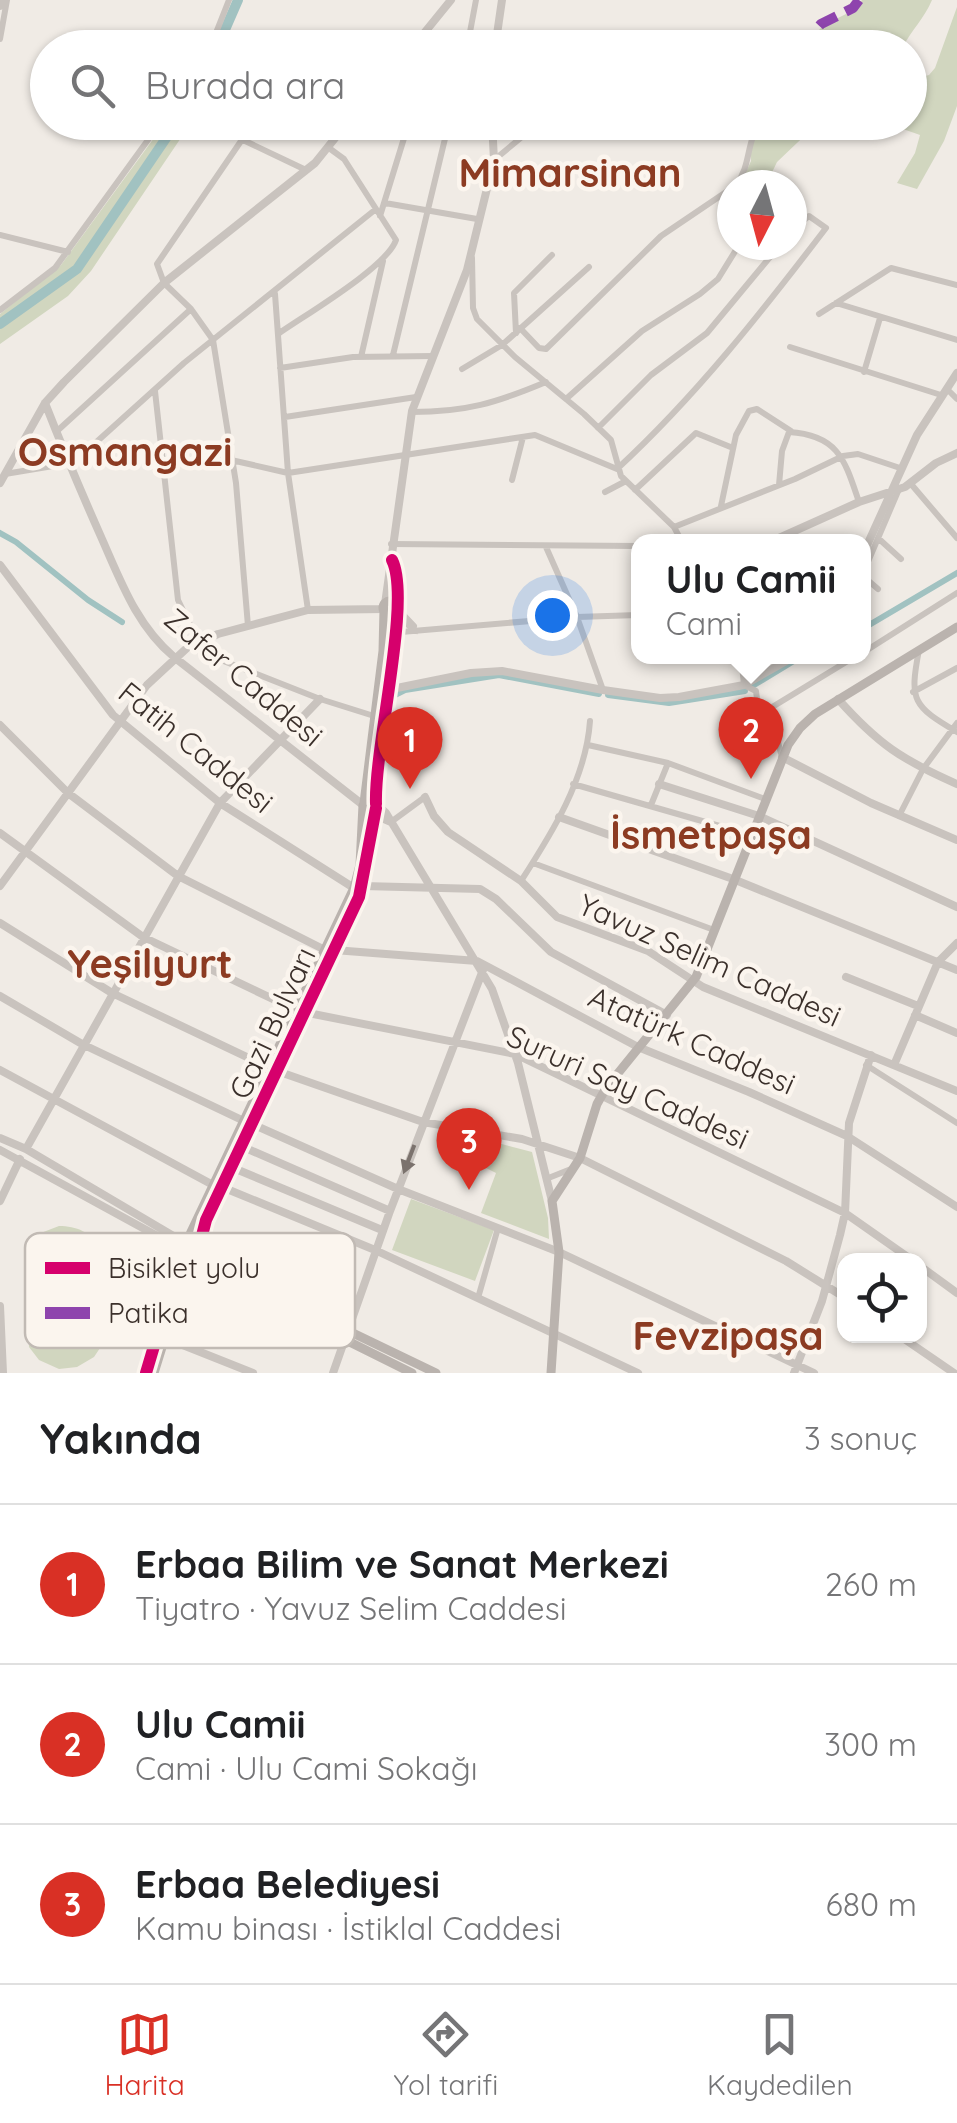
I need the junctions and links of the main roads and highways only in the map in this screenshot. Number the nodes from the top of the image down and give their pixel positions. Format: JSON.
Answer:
{"nodes":[{"id":1,"x":957,"y":626,"type":"edge"},
{"id":2,"x":371,"y":808,"type":"junction"},
{"id":3,"x":359,"y":887,"type":"junction"},
{"id":4,"x":248,"y":1123,"type":"junction"},
{"id":5,"x":217,"y":1186,"type":"junction"},
{"id":6,"x":197,"y":1233,"type":"edge"},
{"id":7,"x":200,"y":1233,"type":"edge"},
{"id":8,"x":355,"y":1340,"type":"edge"},
{"id":9,"x":355,"y":1341,"type":"edge"},
{"id":10,"x":155,"y":1348,"type":"edge"},
{"id":11,"x":162,"y":1348,"type":"edge"},
{"id":12,"x":146,"y":1373,"type":"edge"},
{"id":13,"x":154,"y":1373,"type":"edge"},
{"id":14,"x":412,"y":1373,"type":"edge"},
{"id":15,"x":436,"y":1373,"type":"edge"},
{"id":16,"x":551,"y":1373,"type":"edge"}],
"edges":[{"from":1,"to":16,"type":"main road"},
{"from":2,"to":2,"type":"main road","name":"Gazi Bulvarı"},
{"from":2,"to":3,"type":"main road","name":"Gazi Bulvarı"},
{"from":2,"to":3,"type":"main road","name":"Gazi Bulvarı"},
{"from":3,"to":4,"type":"main road","name":"Gazi Bulvarı"},
{"from":4,"to":5,"type":"main road","name":"Gazi Bulvarı"},
{"from":4,"to":5,"type":"main road","name":"Gazi Bulvarı"},
{"from":5,"to":6,"type":"main road","name":"Gazi Bulvarı"},
{"from":5,"to":7,"type":"main road","name":"Gazi Bulvarı"},
{"from":8,"to":15,"type":"main road"},
{"from":9,"to":14,"type":"main road"},
{"from":10,"to":12,"type":"main road","name":"Gazi Bulvarı"},
{"from":11,"to":13,"type":"main road","name":"Gazi Bulvarı"}]}
